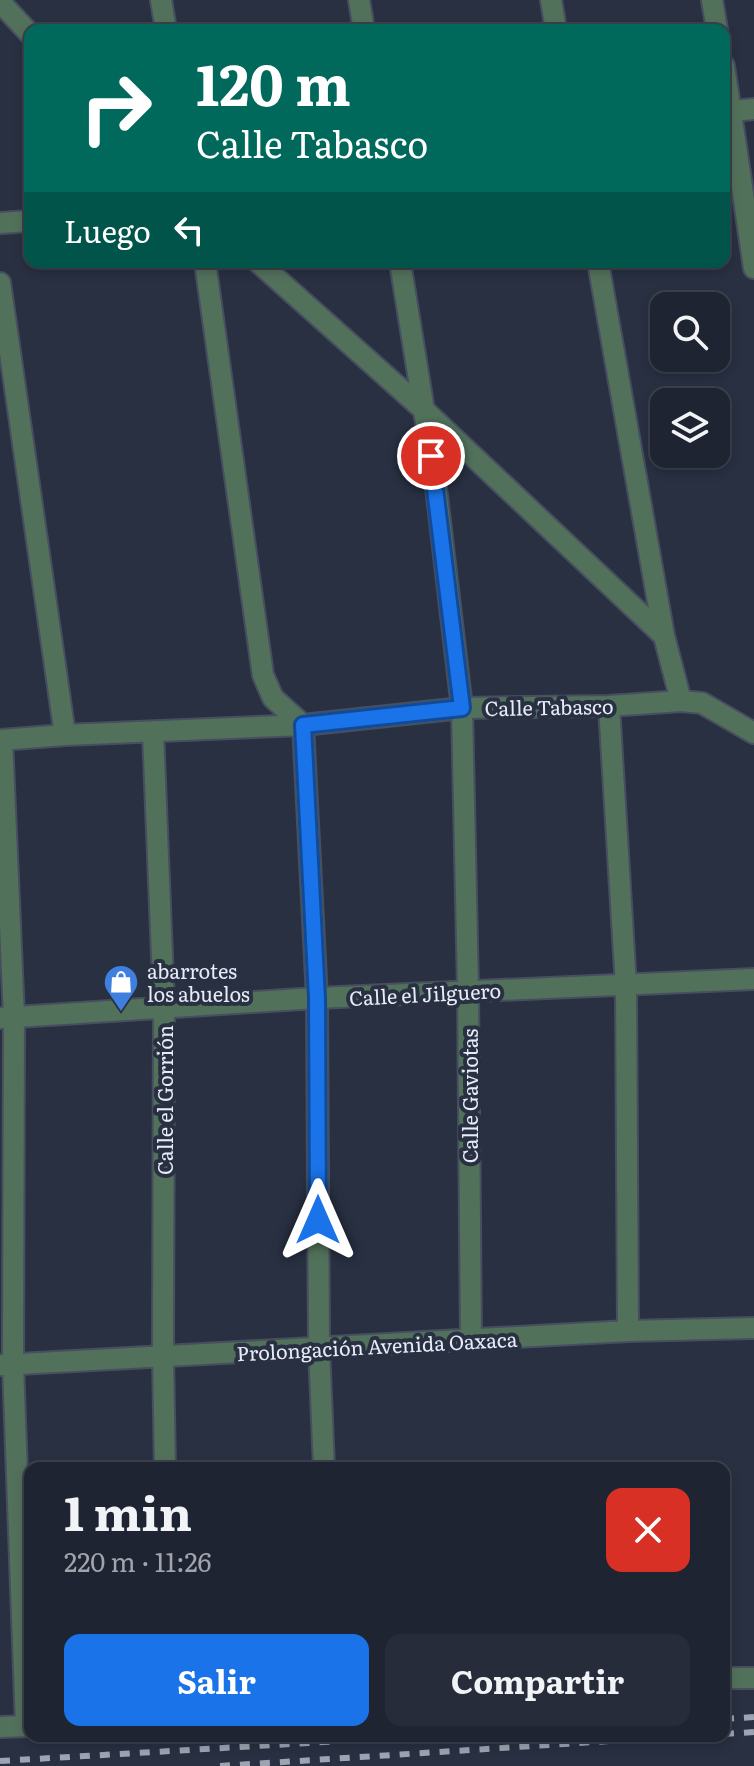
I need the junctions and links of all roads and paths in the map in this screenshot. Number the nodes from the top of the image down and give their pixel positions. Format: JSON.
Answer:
{"nodes":[{"id":1,"x":161,"y":0,"type":"edge"},
{"id":2,"x":359,"y":0,"type":"edge"},
{"id":3,"x":551,"y":0,"type":"edge"},
{"id":4,"x":712,"y":0,"type":"edge"},
{"id":5,"x":0,"y":2,"type":"edge"},
{"id":6,"x":165,"y":24,"type":"edge"},
{"id":7,"x":363,"y":24,"type":"edge"},
{"id":8,"x":555,"y":24,"type":"edge"},
{"id":9,"x":716,"y":24,"type":"edge"},
{"id":10,"x":24,"y":28,"type":"edge"},
{"id":11,"x":730,"y":96,"type":"edge"},
{"id":12,"x":754,"y":109,"type":"edge"},
{"id":13,"x":733,"y":111,"type":"junction"},
{"id":14,"x":732,"y":168,"type":"edge"},
{"id":15,"x":24,"y":221,"type":"edge"},
{"id":16,"x":0,"y":223,"type":"edge"},
{"id":17,"x":206,"y":268,"type":"edge"},
{"id":18,"x":265,"y":268,"type":"edge"},
{"id":19,"x":401,"y":268,"type":"edge"},
{"id":20,"x":599,"y":268,"type":"edge"},
{"id":21,"x":754,"y":268,"type":"edge"},
{"id":22,"x":0,"y":283,"type":"edge"},
{"id":23,"x":424,"y":410,"type":"junction"},
{"id":24,"x":664,"y":636,"type":"junction"},
{"id":25,"x":681,"y":701,"type":"junction"},
{"id":26,"x":609,"y":706,"type":"junction"},
{"id":27,"x":462,"y":708,"type":"junction"},
{"id":28,"x":303,"y":725,"type":"junction"},
{"id":29,"x":153,"y":732,"type":"junction"},
{"id":30,"x":754,"y":733,"type":"edge"},
{"id":31,"x":65,"y":735,"type":"junction"},
{"id":32,"x":1,"y":740,"type":"edge"},
{"id":33,"x":754,"y":979,"type":"edge"},
{"id":34,"x":626,"y":986,"type":"junction"},
{"id":35,"x":468,"y":990,"type":"junction"},
{"id":36,"x":317,"y":998,"type":"junction"},
{"id":37,"x":164,"y":1006,"type":"junction"},
{"id":38,"x":7,"y":1017,"type":"edge"},
{"id":39,"x":754,"y":1328,"type":"edge"},
{"id":40,"x":628,"y":1331,"type":"junction"},
{"id":41,"x":471,"y":1341,"type":"junction"},
{"id":42,"x":319,"y":1348,"type":"junction"},
{"id":43,"x":163,"y":1357,"type":"junction"},
{"id":44,"x":6,"y":1365,"type":"edge"},
{"id":45,"x":165,"y":1462,"type":"edge"},
{"id":46,"x":324,"y":1462,"type":"edge"},
{"id":47,"x":24,"y":1660,"type":"edge"},
{"id":48,"x":730,"y":1678,"type":"edge"},
{"id":49,"x":754,"y":1678,"type":"edge"},
{"id":50,"x":24,"y":1726,"type":"edge"},
{"id":51,"x":0,"y":1727,"type":"edge"}],
"edges":[{"from":1,"to":6,"type":"street"},
{"from":2,"to":7,"type":"street"},
{"from":3,"to":8,"type":"street"},
{"from":4,"to":9,"type":"street"},
{"from":5,"to":10,"type":"street"},
{"from":11,"to":13,"type":"street"},
{"from":12,"to":13,"type":"street"},
{"from":13,"to":14,"type":"street"},
{"from":14,"to":21,"type":"street"},
{"from":15,"to":16,"type":"street"},
{"from":17,"to":28,"type":"street"},
{"from":18,"to":23,"type":"street"},
{"from":19,"to":23,"type":"street","name":"Calle Gaviotas"},
{"from":20,"to":24,"type":"street"},
{"from":22,"to":31,"type":"street"},
{"from":23,"to":24,"type":"street"},
{"from":23,"to":27,"type":"street","name":"Calle Gaviotas"},
{"from":24,"to":25,"type":"street"},
{"from":25,"to":26,"type":"street","name":"Calle Tabasco"},
{"from":25,"to":30,"type":"street","name":"Calle Tabasco"},
{"from":26,"to":27,"type":"street","name":"Calle Tabasco"},
{"from":26,"to":34,"type":"street"},
{"from":27,"to":28,"type":"street","name":"Calle Tabasco"},
{"from":27,"to":35,"type":"street","name":"Calle Gaviotas"},
{"from":28,"to":29,"type":"street","name":"Calle Tabasco"},
{"from":28,"to":36,"type":"street"},
{"from":29,"to":31,"type":"street","name":"Calle Tabasco"},
{"from":29,"to":37,"type":"street","name":"Calle el Gorrión"},
{"from":31,"to":32,"type":"street","name":"Calle Tabasco"},
{"from":32,"to":38,"type":"street"},
{"from":33,"to":34,"type":"street","name":"Calle el Jilguero"},
{"from":34,"to":35,"type":"street","name":"Calle el Jilguero"},
{"from":34,"to":40,"type":"street"},
{"from":35,"to":36,"type":"street","name":"Calle el Jilguero"},
{"from":35,"to":41,"type":"street","name":"Calle Gaviotas"},
{"from":36,"to":37,"type":"street","name":"Calle el Jilguero"},
{"from":36,"to":42,"type":"street"},
{"from":37,"to":38,"type":"street","name":"Calle el Jilguero"},
{"from":37,"to":43,"type":"street","name":"Calle el Gorrión"},
{"from":38,"to":44,"type":"street"},
{"from":39,"to":40,"type":"street","name":"Prolongación Avenida Oaxaca"},
{"from":40,"to":41,"type":"street","name":"Prolongación Avenida Oaxaca"},
{"from":41,"to":42,"type":"street","name":"Prolongación Avenida Oaxaca"},
{"from":42,"to":43,"type":"street","name":"Prolongación Avenida Oaxaca"},
{"from":42,"to":46,"type":"street"},
{"from":43,"to":44,"type":"street","name":"Prolongación Avenida Oaxaca"},
{"from":43,"to":45,"type":"street","name":"Calle el Gorrión"},
{"from":44,"to":47,"type":"street"},
{"from":48,"to":49,"type":"street"},
{"from":50,"to":51,"type":"street"}]}
